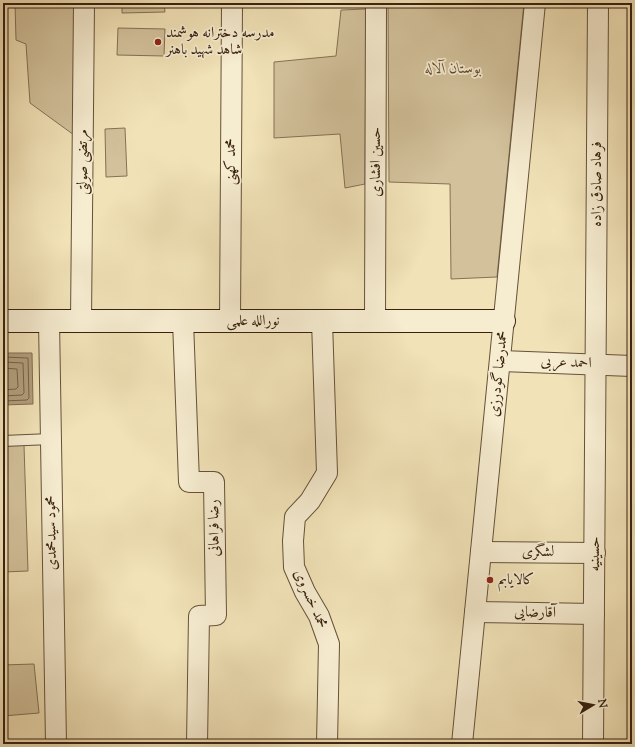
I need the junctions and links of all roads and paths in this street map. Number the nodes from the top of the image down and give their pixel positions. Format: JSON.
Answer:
{"nodes":[{"id":1,"x":84,"y":3,"type":"edge"},
{"id":2,"x":232,"y":3,"type":"edge"},
{"id":3,"x":376,"y":3,"type":"edge"},
{"id":4,"x":535,"y":3,"type":"edge"},
{"id":5,"x":598,"y":3,"type":"edge"},
{"id":6,"x":3,"y":321,"type":"edge"},
{"id":7,"x":49,"y":321,"type":"junction"},
{"id":8,"x":81,"y":321,"type":"junction"},
{"id":9,"x":183,"y":321,"type":"junction"},
{"id":10,"x":230,"y":321,"type":"junction"},
{"id":11,"x":322,"y":321,"type":"junction"},
{"id":12,"x":375,"y":321,"type":"junction"},
{"id":13,"x":504,"y":321,"type":"junction"},
{"id":14,"x":500,"y":361,"type":"junction"},
{"id":15,"x":596,"y":364,"type":"junction"},
{"id":16,"x":632,"y":366,"type":"edge"},
{"id":17,"x":51,"y":439,"type":"junction"},
{"id":18,"x":3,"y":441,"type":"edge"},
{"id":19,"x":481,"y":552,"type":"junction"},
{"id":20,"x":595,"y":552,"type":"junction"},
{"id":21,"x":475,"y":612,"type":"junction"},
{"id":22,"x":594,"y":614,"type":"junction"},
{"id":23,"x":56,"y":744,"type":"edge"},
{"id":24,"x":197,"y":744,"type":"edge"},
{"id":25,"x":327,"y":744,"type":"edge"},
{"id":26,"x":462,"y":744,"type":"edge"},
{"id":27,"x":593,"y":744,"type":"edge"}],
"edges":[{"from":1,"to":8,"type":"street","name":"مرتضی صولتی"},
{"from":2,"to":10,"type":"street","name":"محمد کهنی"},
{"from":3,"to":12,"type":"street","name":"حسین افشاری"},
{"from":4,"to":13,"type":"street","name":"محمدرضا گودرزی"},
{"from":5,"to":15,"type":"street","name":"فرهاد صادق زاده"},
{"from":6,"to":7,"type":"street","name":"نورالله علمی"},
{"from":7,"to":8,"type":"street","name":"نورالله علمی"},
{"from":7,"to":17,"type":"street","name":"محمود سیدمحمدی"},
{"from":8,"to":9,"type":"street","name":"نورالله علمی"},
{"from":9,"to":10,"type":"street","name":"نورالله علمی"},
{"from":9,"to":24,"type":"street","name":"رضا فراهانی"},
{"from":10,"to":11,"type":"street","name":"نورالله علمی"},
{"from":11,"to":12,"type":"street","name":"نورالله علمی"},
{"from":11,"to":25,"type":"street","name":"محمد خسروی"},
{"from":12,"to":13,"type":"street","name":"نورالله علمی"},
{"from":13,"to":14,"type":"street","name":"محمدرضا گودرزی"},
{"from":14,"to":15,"type":"street","name":"احمد عربی"},
{"from":14,"to":19,"type":"street","name":"محمدرضا گودرزی"},
{"from":15,"to":16,"type":"street","name":"احمد عربی"},
{"from":15,"to":20,"type":"street","name":"حسینیه"},
{"from":17,"to":18,"type":"lane"},
{"from":17,"to":23,"type":"street","name":"محمود سیدمحمدی"},
{"from":19,"to":20,"type":"street","name":"لشگری"},
{"from":19,"to":21,"type":"street","name":"محمدرضا گودرزی"},
{"from":20,"to":22,"type":"street","name":"حسینیه"},
{"from":21,"to":22,"type":"street","name":"آقارضایی"},
{"from":21,"to":26,"type":"street","name":"محمدرضا گودرزی"},
{"from":22,"to":27,"type":"street","name":"حسینیه"}]}
